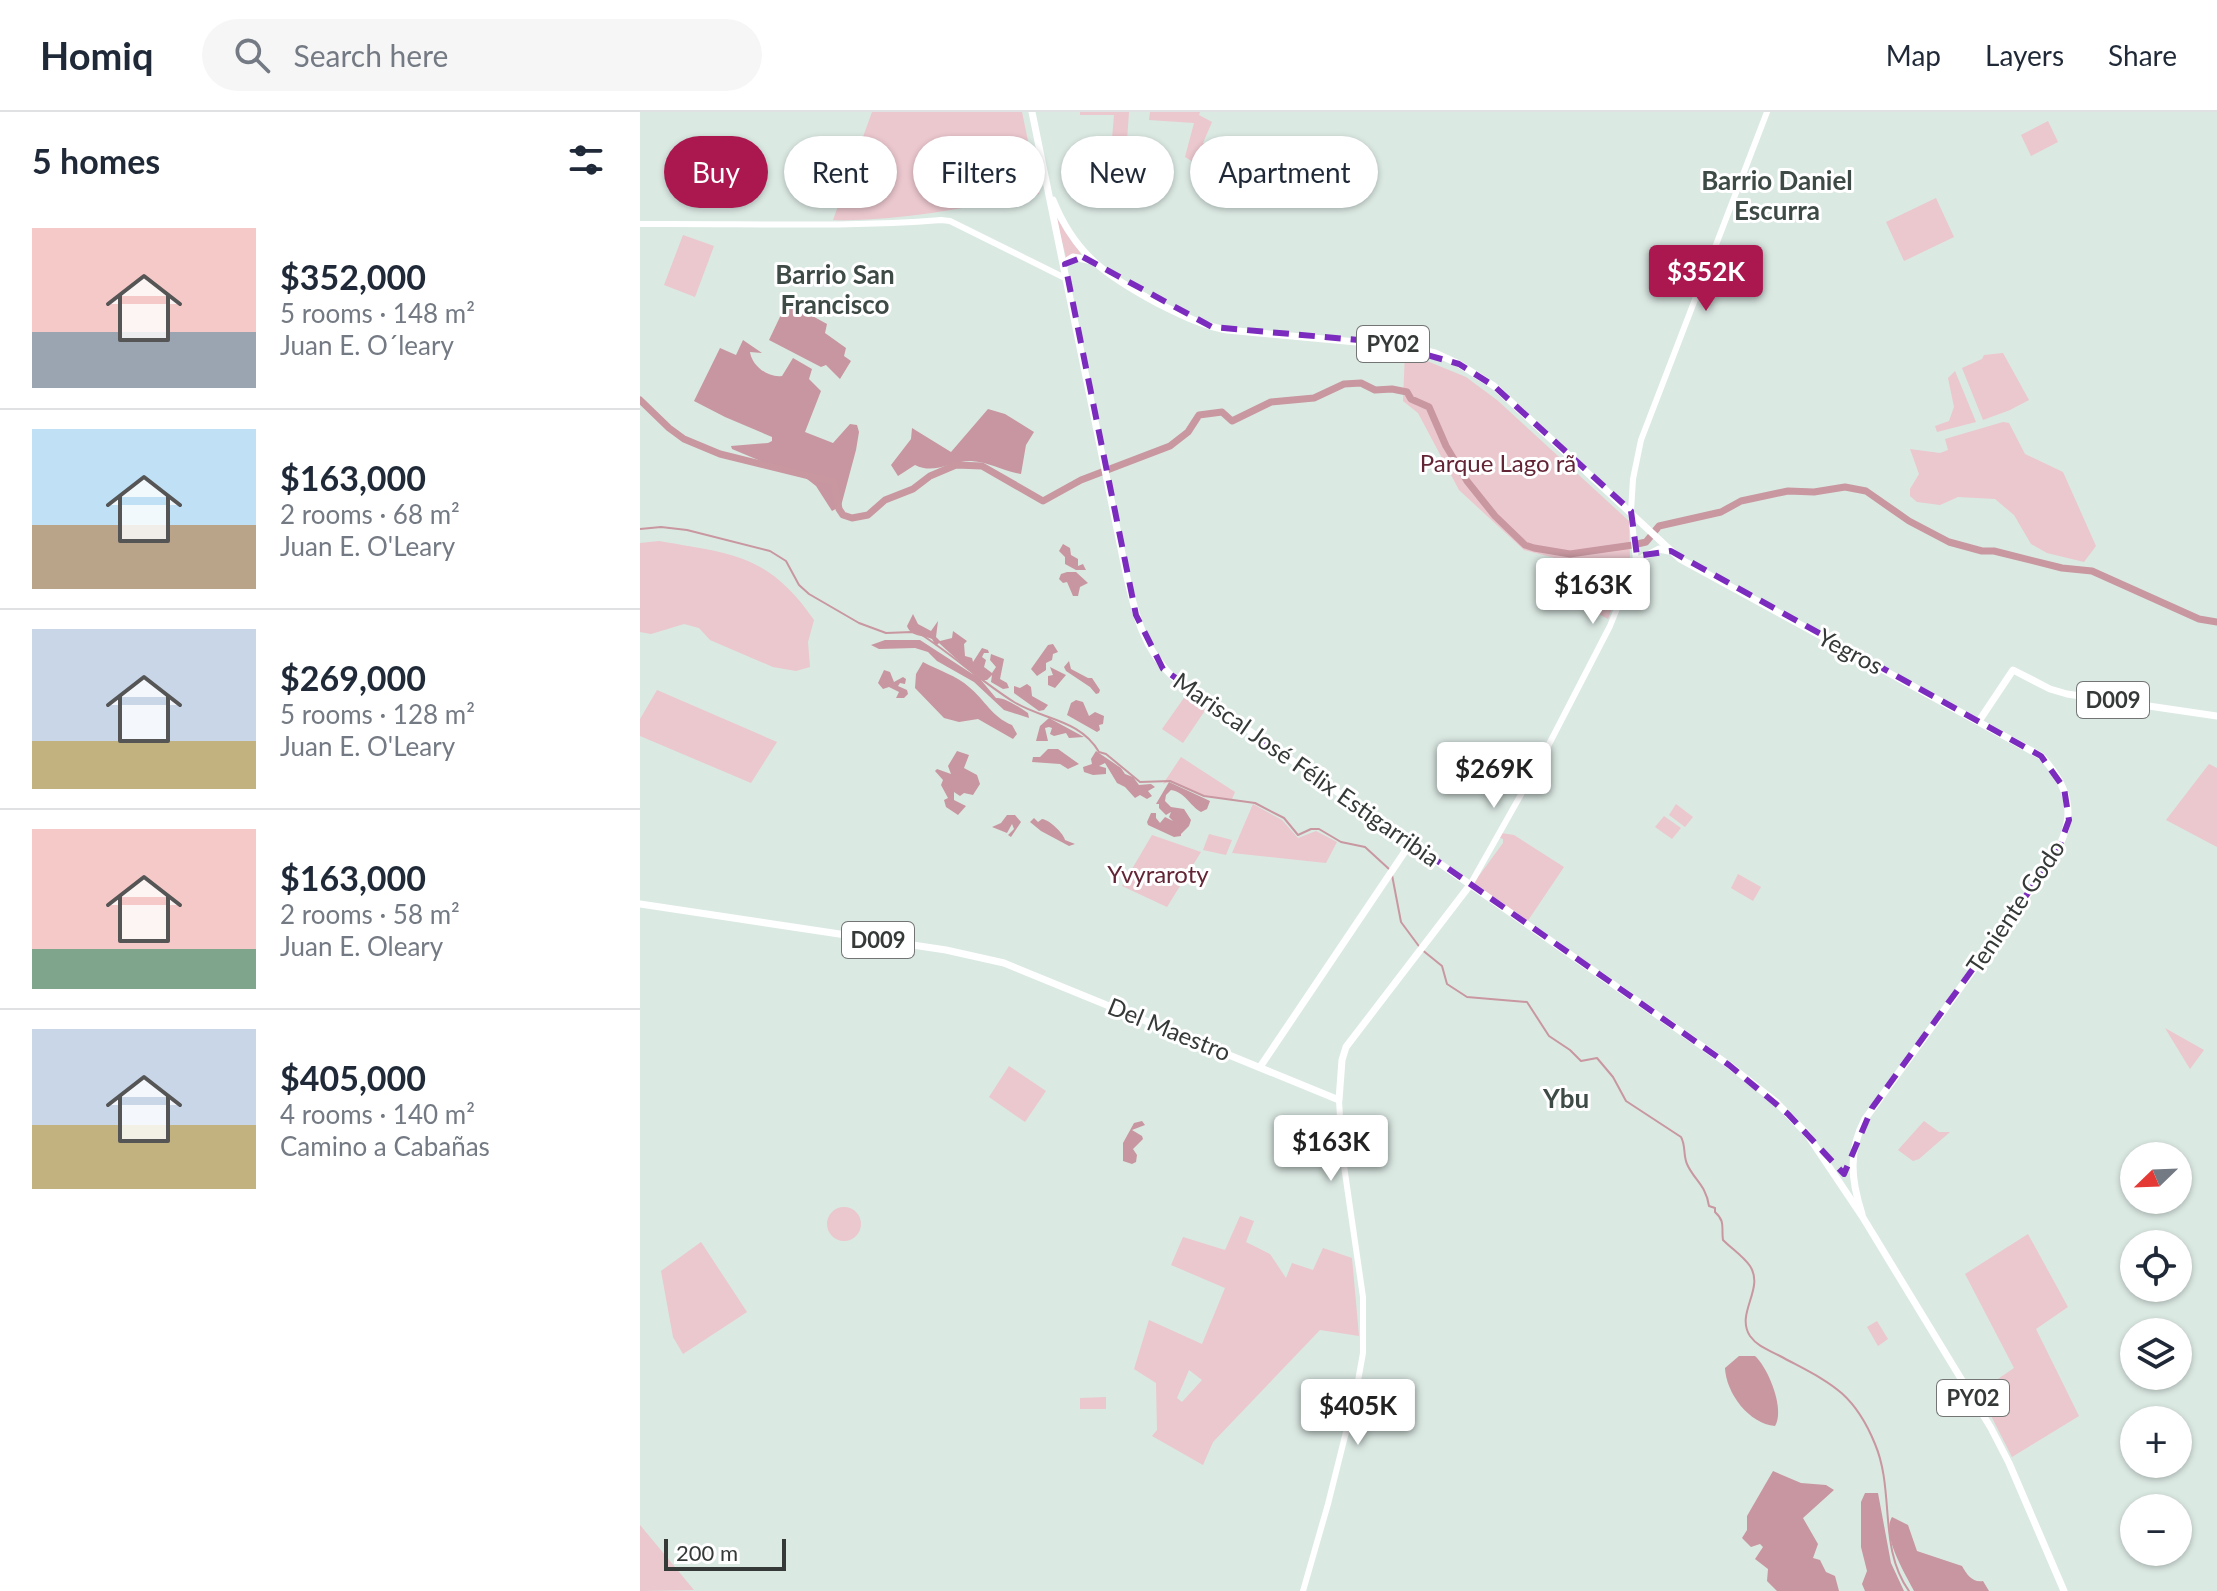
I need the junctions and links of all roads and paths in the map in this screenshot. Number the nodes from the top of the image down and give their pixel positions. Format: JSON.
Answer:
{"nodes":[{"id":1,"x":1032,"y":112,"type":"edge"},
{"id":2,"x":1767,"y":112,"type":"edge"},
{"id":3,"x":1037,"y":136,"type":"edge"},
{"id":4,"x":1045,"y":177,"type":"joint"},
{"id":5,"x":640,"y":224,"type":"edge"},
{"id":6,"x":1092,"y":262,"type":"junction"},
{"id":7,"x":1064,"y":267,"type":"junction"},
{"id":8,"x":1067,"y":279,"type":"junction"},
{"id":9,"x":1631,"y":511,"type":"junction"},
{"id":10,"x":1671,"y":551,"type":"junction"},
{"id":11,"x":1636,"y":561,"type":"junction"},
{"id":12,"x":2217,"y":716,"type":"edge"},
{"id":13,"x":1979,"y":721,"type":"junction"},
{"id":14,"x":2041,"y":756,"type":"joint"},
{"id":15,"x":1501,"y":828,"type":"junction"},
{"id":16,"x":1510,"y":830,"type":"dead end"},
{"id":17,"x":1410,"y":844,"type":"junction"},
{"id":18,"x":1470,"y":885,"type":"junction"},
{"id":19,"x":640,"y":904,"type":"edge"},
{"id":20,"x":1260,"y":1067,"type":"junction"},
{"id":21,"x":1339,"y":1100,"type":"junction"},
{"id":22,"x":1826,"y":1159,"type":"junction"},
{"id":23,"x":1852,"y":1167,"type":"junction"},
{"id":24,"x":1862,"y":1216,"type":"junction"},
{"id":25,"x":1303,"y":1591,"type":"edge"},
{"id":26,"x":2064,"y":1591,"type":"edge"}],
"edges":[{"from":1,"to":3,"type":"main road","number":"PY02"},
{"from":2,"to":9,"type":"street"},
{"from":4,"to":6,"type":"main road","number":"PY02"},
{"from":4,"to":7,"type":"main road","number":"PY02"},
{"from":5,"to":8,"type":"street"},
{"from":6,"to":7,"type":"main road"},
{"from":6,"to":9,"type":"main road","number":"PY02"},
{"from":7,"to":8,"type":"main road","name":"Mariscal José Félix Estigarribia","number":"PY02"},
{"from":8,"to":17,"type":"main road","name":"Mariscal José Félix Estigarribia","number":"PY02"},
{"from":9,"to":10,"type":"main road","name":"Yegros","number":"PY02"},
{"from":9,"to":11,"type":"street"},
{"from":10,"to":11,"type":"main road"},
{"from":10,"to":13,"type":"main road","name":"Yegros","number":"PY02"},
{"from":11,"to":15,"type":"street"},
{"from":12,"to":13,"type":"main road","number":"D009"},
{"from":13,"to":14,"type":"main road","name":"Yegros","number":"PY02"},
{"from":14,"to":23,"type":"main road","name":"Teniente Godo","number":"PY02"},
{"from":15,"to":16,"type":"street"},
{"from":15,"to":18,"type":"street"},
{"from":17,"to":18,"type":"main road","name":"Mariscal José Félix Estigarribia","number":"PY02"},
{"from":17,"to":20,"type":"main road"},
{"from":18,"to":21,"type":"main road"},
{"from":18,"to":22,"type":"main road","name":"Mariscal José Félix Estigarribia","number":"PY02"},
{"from":19,"to":20,"type":"main road","name":"Del Maestro","number":"D009"},
{"from":20,"to":21,"type":"main road","name":"Del Maestro","number":"D009"},
{"from":21,"to":25,"type":"street"},
{"from":22,"to":23,"type":"main road"},
{"from":22,"to":24,"type":"main road","number":"PY02"},
{"from":23,"to":24,"type":"main road","number":"PY02"},
{"from":24,"to":26,"type":"main road","number":"PY02"}]}
